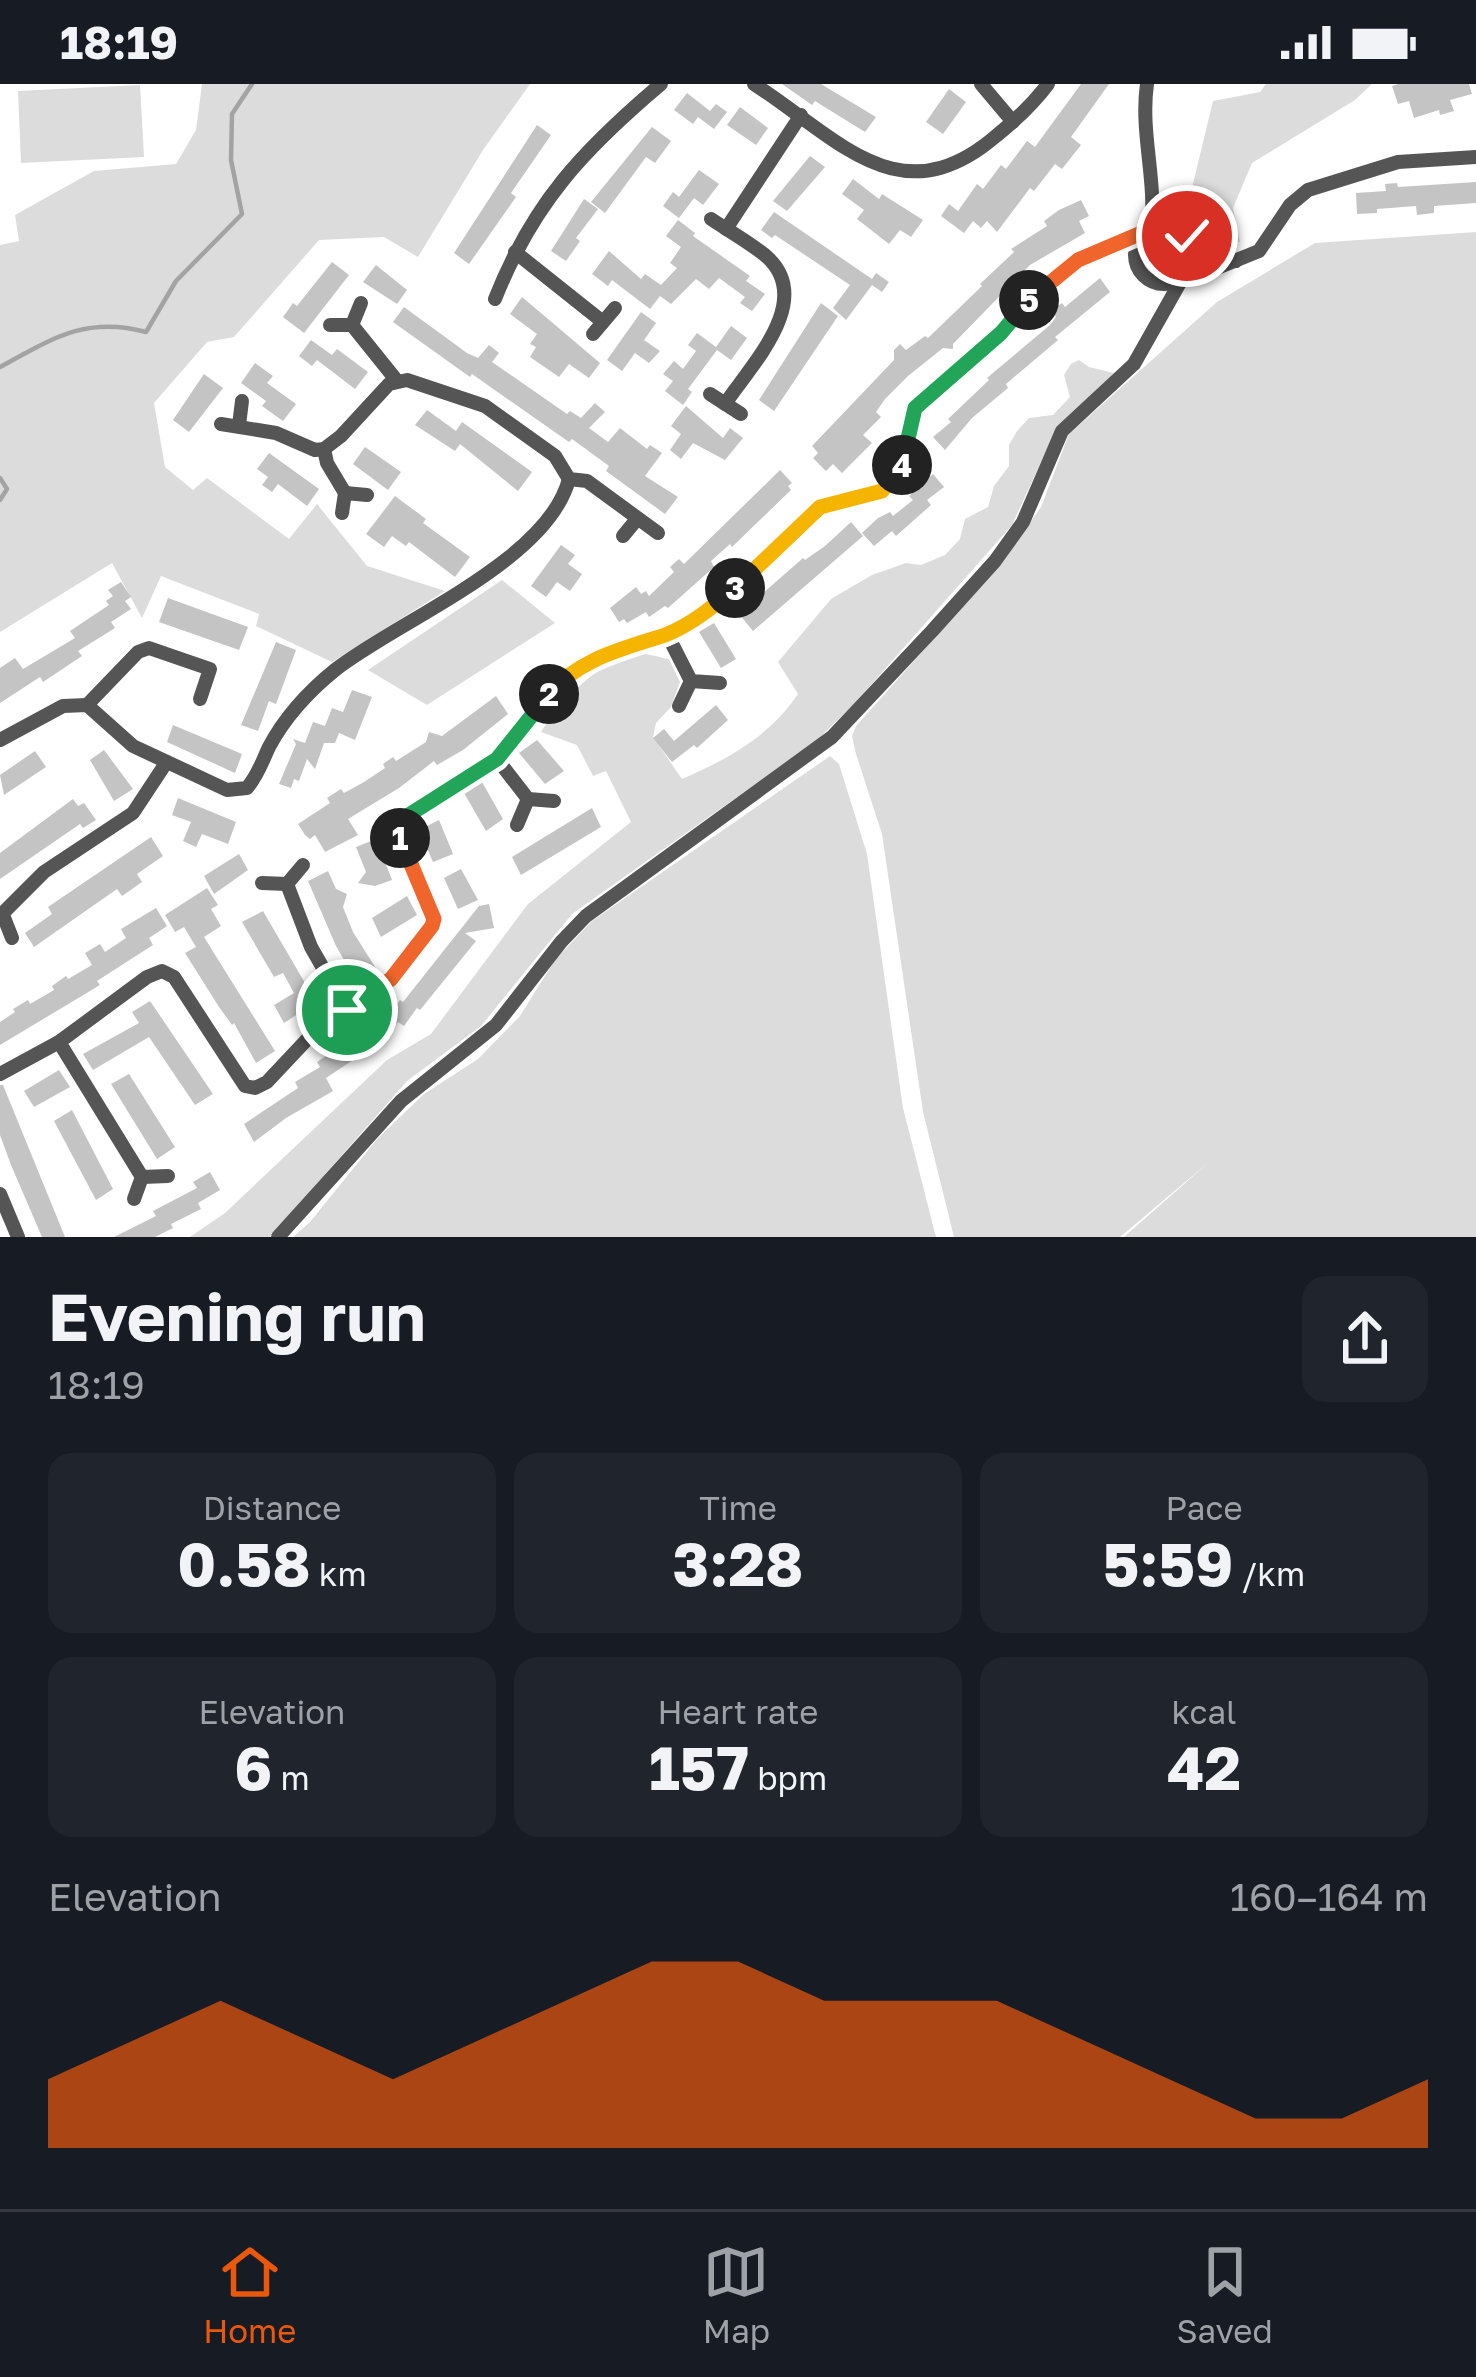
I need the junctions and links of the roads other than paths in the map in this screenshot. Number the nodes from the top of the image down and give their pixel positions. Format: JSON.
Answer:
{"nodes":[{"id":1,"x":661,"y":84,"type":"edge"},
{"id":2,"x":754,"y":84,"type":"edge"},
{"id":3,"x":981,"y":84,"type":"edge"},
{"id":4,"x":1048,"y":84,"type":"edge"},
{"id":5,"x":1148,"y":84,"type":"edge"},
{"id":6,"x":801,"y":115,"type":"junction"},
{"id":7,"x":1013,"y":122,"type":"junction"},
{"id":8,"x":1476,"y":157,"type":"edge"},
{"id":9,"x":1155,"y":194,"type":"junction"},
{"id":10,"x":711,"y":219,"type":"dead end"},
{"id":11,"x":726,"y":229,"type":"junction"},
{"id":12,"x":1147,"y":232,"type":"junction"},
{"id":13,"x":1183,"y":233,"type":"junction"},
{"id":14,"x":515,"y":252,"type":"junction"},
{"id":15,"x":1102,"y":252,"type":"junction"},
{"id":16,"x":1236,"y":261,"type":"junction"},
{"id":17,"x":1136,"y":262,"type":"junction"},
{"id":18,"x":1185,"y":275,"type":"junction"},
{"id":19,"x":1146,"y":278,"type":"junction"},
{"id":20,"x":495,"y":299,"type":"dead end"},
{"id":21,"x":361,"y":303,"type":"dead end"},
{"id":22,"x":615,"y":308,"type":"dead end"},
{"id":23,"x":1158,"y":319,"type":"junction"},
{"id":24,"x":329,"y":325,"type":"dead end"},
{"id":25,"x":352,"y":325,"type":"junction"},
{"id":26,"x":397,"y":381,"type":"junction"},
{"id":27,"x":710,"y":394,"type":"dead end"},
{"id":28,"x":242,"y":401,"type":"dead end"},
{"id":29,"x":725,"y":404,"type":"junction"},
{"id":30,"x":741,"y":414,"type":"dead end"},
{"id":31,"x":221,"y":424,"type":"dead end"},
{"id":32,"x":239,"y":425,"type":"junction"},
{"id":33,"x":324,"y":449,"type":"junction"},
{"id":34,"x":569,"y":479,"type":"junction"},
{"id":35,"x":345,"y":493,"type":"junction"},
{"id":36,"x":367,"y":496,"type":"dead end"},
{"id":37,"x":342,"y":513,"type":"dead end"},
{"id":38,"x":637,"y":519,"type":"junction"},
{"id":39,"x":658,"y":533,"type":"dead end"},
{"id":40,"x":623,"y":536,"type":"dead end"},
{"id":41,"x":667,"y":634,"type":"junction"},
{"id":42,"x":692,"y":681,"type":"junction"},
{"id":43,"x":720,"y":682,"type":"dead end"},
{"id":44,"x":200,"y":699,"type":"dead end"},
{"id":45,"x":87,"y":705,"type":"junction"},
{"id":46,"x":679,"y":706,"type":"dead end"},
{"id":47,"x":0,"y":740,"type":"edge"},
{"id":48,"x":497,"y":759,"type":"junction"},
{"id":49,"x":166,"y":763,"type":"junction"},
{"id":50,"x":528,"y":800,"type":"junction"},
{"id":51,"x":554,"y":801,"type":"dead end"},
{"id":52,"x":517,"y":825,"type":"dead end"},
{"id":53,"x":303,"y":865,"type":"dead end"},
{"id":54,"x":262,"y":884,"type":"dead end"},
{"id":55,"x":286,"y":884,"type":"junction"},
{"id":56,"x":2,"y":915,"type":"edge"},
{"id":57,"x":12,"y":938,"type":"dead end"},
{"id":58,"x":347,"y":1010,"type":"junction"},
{"id":59,"x":59,"y":1042,"type":"junction"},
{"id":60,"x":0,"y":1074,"type":"edge"},
{"id":61,"x":168,"y":1176,"type":"dead end"},
{"id":62,"x":142,"y":1178,"type":"junction"},
{"id":63,"x":0,"y":1194,"type":"edge"},
{"id":64,"x":134,"y":1199,"type":"dead end"},
{"id":65,"x":18,"y":1237,"type":"edge"},
{"id":66,"x":278,"y":1237,"type":"edge"}],
"edges":[{"from":1,"to":14,"type":"street"},
{"from":2,"to":6,"type":"street"},
{"from":3,"to":7,"type":"street"},
{"from":4,"to":7,"type":"street"},
{"from":5,"to":9,"type":"street"},
{"from":6,"to":7,"type":"street"},
{"from":6,"to":11,"type":"street"},
{"from":8,"to":16,"type":"street"},
{"from":9,"to":12,"type":"street"},
{"from":9,"to":13,"type":"street"},
{"from":10,"to":11,"type":"street"},
{"from":11,"to":29,"type":"street"},
{"from":12,"to":13,"type":"street"},
{"from":12,"to":15,"type":"street"},
{"from":12,"to":17,"type":"street"},
{"from":13,"to":16,"type":"street"},
{"from":13,"to":18,"type":"street"},
{"from":14,"to":20,"type":"street"},
{"from":14,"to":22,"type":"street"},
{"from":15,"to":17,"type":"street"},
{"from":15,"to":41,"type":"street"},
{"from":16,"to":18,"type":"street"},
{"from":17,"to":19,"type":"street"},
{"from":18,"to":19,"type":"street"},
{"from":18,"to":23,"type":"street"},
{"from":19,"to":23,"type":"street"},
{"from":21,"to":25,"type":"street"},
{"from":23,"to":66,"type":"street"},
{"from":24,"to":25,"type":"street"},
{"from":25,"to":26,"type":"street"},
{"from":26,"to":33,"type":"street"},
{"from":26,"to":34,"type":"street"},
{"from":27,"to":29,"type":"street"},
{"from":28,"to":32,"type":"street"},
{"from":29,"to":30,"type":"street"},
{"from":31,"to":32,"type":"street"},
{"from":32,"to":33,"type":"street"},
{"from":33,"to":35,"type":"street"},
{"from":34,"to":38,"type":"street"},
{"from":34,"to":49,"type":"street"},
{"from":35,"to":36,"type":"street"},
{"from":35,"to":37,"type":"street"},
{"from":38,"to":39,"type":"street"},
{"from":38,"to":40,"type":"street"},
{"from":41,"to":42,"type":"street"},
{"from":41,"to":48,"type":"street"},
{"from":42,"to":43,"type":"street"},
{"from":42,"to":46,"type":"street"},
{"from":44,"to":45,"type":"street"},
{"from":45,"to":47,"type":"street"},
{"from":45,"to":49,"type":"street"},
{"from":48,"to":50,"type":"street"},
{"from":48,"to":58,"type":"street"},
{"from":49,"to":56,"type":"street"},
{"from":50,"to":51,"type":"street"},
{"from":50,"to":52,"type":"street"},
{"from":53,"to":55,"type":"street"},
{"from":54,"to":55,"type":"street"},
{"from":55,"to":58,"type":"street"},
{"from":56,"to":57,"type":"street"},
{"from":58,"to":59,"type":"street"},
{"from":59,"to":60,"type":"street"},
{"from":59,"to":62,"type":"street"},
{"from":61,"to":62,"type":"street"},
{"from":62,"to":64,"type":"street"},
{"from":63,"to":65,"type":"street"}]}
